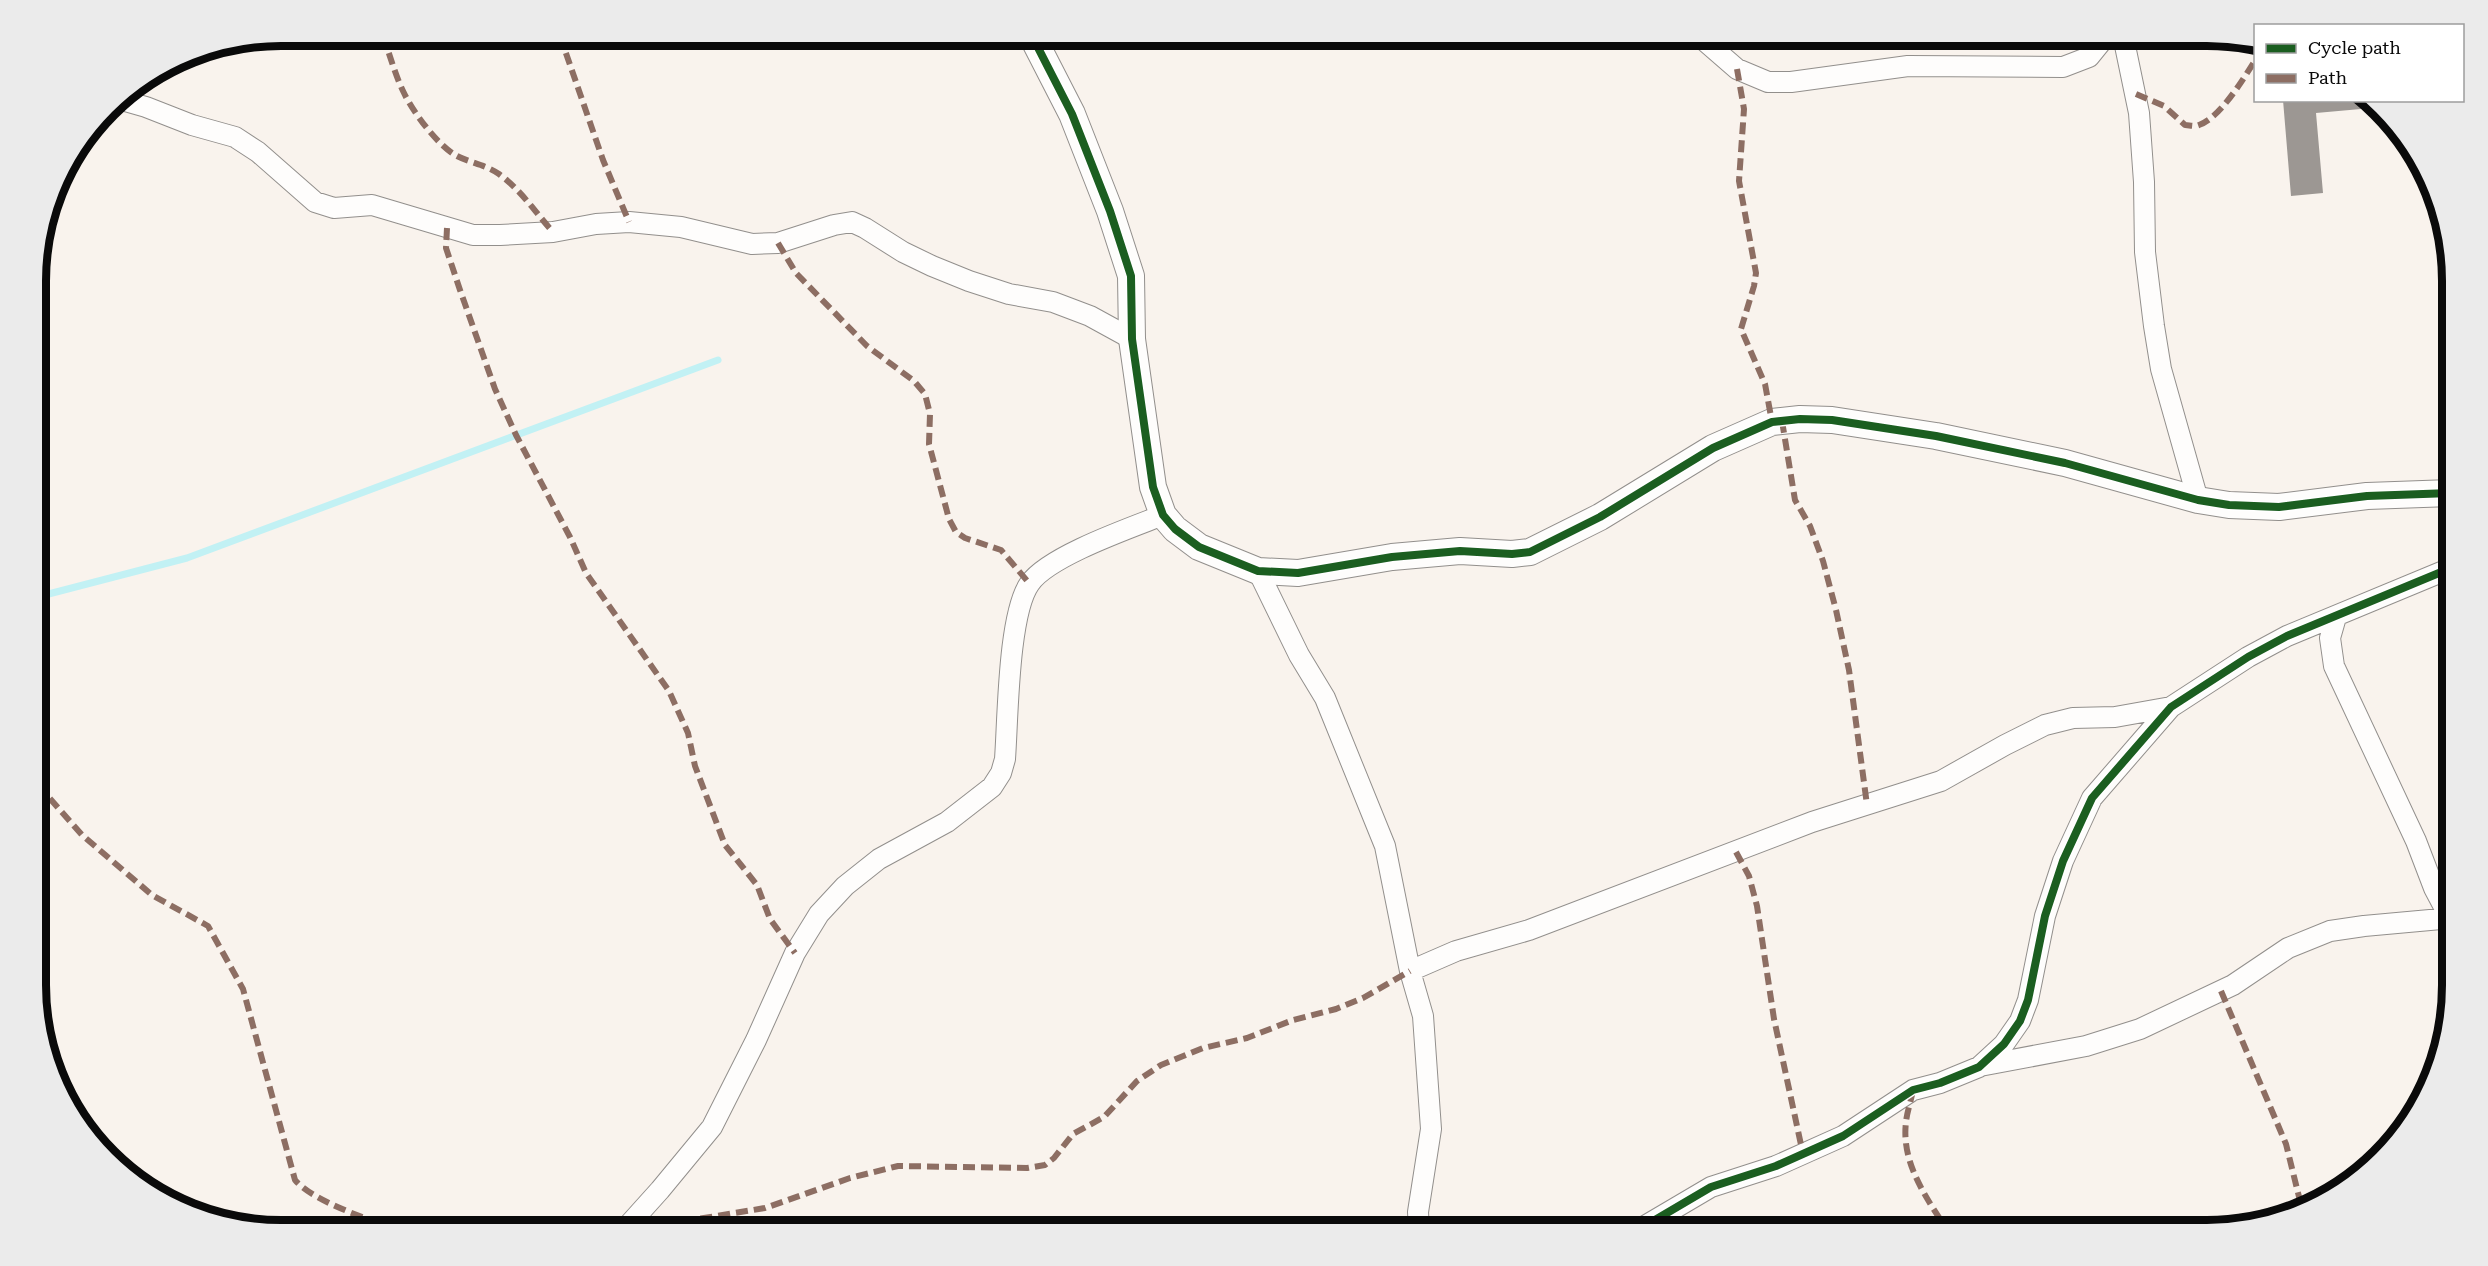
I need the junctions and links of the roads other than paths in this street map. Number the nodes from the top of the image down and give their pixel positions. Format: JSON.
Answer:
{"nodes":[{"id":1,"x":1037,"y":46,"type":"edge"},
{"id":2,"x":1711,"y":46,"type":"edge"},
{"id":3,"x":2098,"y":46,"type":"edge"},
{"id":4,"x":2125,"y":46,"type":"edge"},
{"id":5,"x":129,"y":102,"type":"edge"},
{"id":6,"x":1132,"y":339,"type":"junction"},
{"id":7,"x":2442,"y":493,"type":"edge"},
{"id":8,"x":2198,"y":500,"type":"junction"},
{"id":9,"x":1163,"y":514,"type":"junction"},
{"id":10,"x":1258,"y":571,"type":"junction"},
{"id":11,"x":2442,"y":571,"type":"edge"},
{"id":12,"x":2336,"y":617,"type":"junction"},
{"id":13,"x":2171,"y":707,"type":"junction"},
{"id":14,"x":2442,"y":903,"type":"edge"},
{"id":15,"x":2442,"y":920,"type":"edge"},
{"id":16,"x":1410,"y":971,"type":"junction"},
{"id":17,"x":1980,"y":1067,"type":"junction"},
{"id":18,"x":633,"y":1220,"type":"edge"},
{"id":19,"x":1418,"y":1220,"type":"edge"},
{"id":20,"x":1653,"y":1220,"type":"edge"}],
"edges":[{"from":1,"to":6,"type":"street"},
{"from":2,"to":3,"type":"street"},
{"from":4,"to":8,"type":"street"},
{"from":5,"to":6,"type":"street"},
{"from":6,"to":9,"type":"street"},
{"from":7,"to":8,"type":"street"},
{"from":8,"to":10,"type":"street"},
{"from":9,"to":10,"type":"street"},
{"from":9,"to":18,"type":"street"},
{"from":10,"to":16,"type":"street"},
{"from":11,"to":12,"type":"street"},
{"from":12,"to":13,"type":"street"},
{"from":12,"to":14,"type":"street"},
{"from":13,"to":16,"type":"street"},
{"from":13,"to":17,"type":"street"},
{"from":15,"to":17,"type":"street"},
{"from":16,"to":19,"type":"street"},
{"from":17,"to":20,"type":"street"}]}
